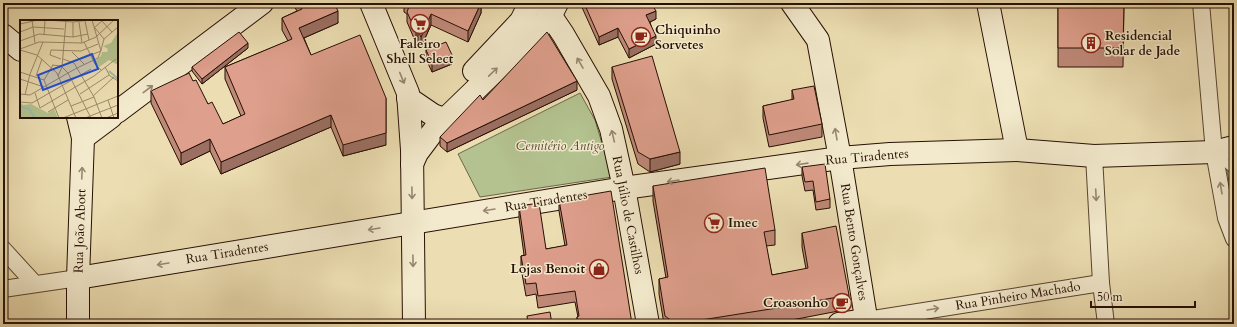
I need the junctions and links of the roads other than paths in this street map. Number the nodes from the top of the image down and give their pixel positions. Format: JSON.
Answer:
{"nodes":[{"id":1,"x":262,"y":3,"type":"edge"},
{"id":2,"x":371,"y":3,"type":"edge"},
{"id":3,"x":530,"y":3,"type":"edge"},
{"id":4,"x":792,"y":3,"type":"edge"},
{"id":5,"x":988,"y":3,"type":"edge"},
{"id":6,"x":1201,"y":3,"type":"edge"},
{"id":7,"x":550,"y":7,"type":"edge"},
{"id":8,"x":3,"y":35,"type":"edge"},
{"id":9,"x":20,"y":49,"type":"edge"},
{"id":10,"x":408,"y":98,"type":"junction"},
{"id":11,"x":118,"y":111,"type":"edge"},
{"id":12,"x":78,"y":118,"type":"edge"},
{"id":13,"x":110,"y":118,"type":"edge"},
{"id":14,"x":438,"y":121,"type":"junction"},
{"id":15,"x":83,"y":138,"type":"junction"},
{"id":16,"x":1018,"y":150,"type":"junction"},
{"id":17,"x":1224,"y":150,"type":"edge"},
{"id":18,"x":1094,"y":156,"type":"junction"},
{"id":19,"x":412,"y":157,"type":"junction"},
{"id":20,"x":840,"y":158,"type":"junction"},
{"id":21,"x":1234,"y":162,"type":"edge"},
{"id":22,"x":1234,"y":170,"type":"edge"},
{"id":23,"x":624,"y":188,"type":"junction"},
{"id":24,"x":413,"y":222,"type":"junction"},
{"id":25,"x":1234,"y":239,"type":"edge"},
{"id":26,"x":3,"y":249,"type":"edge"},
{"id":27,"x":78,"y":278,"type":"junction"},
{"id":28,"x":1101,"y":283,"type":"junction"},
{"id":29,"x":35,"y":284,"type":"junction"},
{"id":30,"x":3,"y":289,"type":"edge"},
{"id":31,"x":867,"y":322,"type":"edge"},
{"id":32,"x":78,"y":324,"type":"edge"},
{"id":33,"x":414,"y":324,"type":"edge"},
{"id":34,"x":648,"y":324,"type":"edge"},
{"id":35,"x":839,"y":324,"type":"edge"},
{"id":36,"x":1106,"y":324,"type":"edge"}],
"edges":[{"from":11,"to":1,"type":"main road","one_way":true},
{"from":2,"to":10,"type":"main road","one_way":true},
{"from":3,"to":14,"type":"main road"},
{"from":20,"to":4,"type":"main road","name":"Rua Bento Gonçalves","one_way":true},
{"from":5,"to":16,"type":"main road"},
{"from":6,"to":17,"type":"street"},
{"from":14,"to":7,"type":"main road","one_way":true},
{"from":23,"to":7,"type":"main road","name":"Rua Júlio de Castilhos","one_way":true},
{"from":8,"to":9,"type":"main road"},
{"from":10,"to":14,"type":"main road"},
{"from":10,"to":19,"type":"main road"},
{"from":12,"to":15,"type":"main road","name":"Rua João Abott"},
{"from":13,"to":15,"type":"main road"},
{"from":14,"to":19,"type":"main road"},
{"from":27,"to":15,"type":"main road","name":"Rua João Abott","one_way":true},
{"from":16,"to":18,"type":"main road","name":"Rua Tiradentes"},
{"from":16,"to":20,"type":"main road","name":"Rua Tiradentes"},
{"from":17,"to":18,"type":"main road","name":"Rua Tiradentes"},
{"from":17,"to":21,"type":"lane"},
{"from":17,"to":22,"type":"lane"},
{"from":25,"to":17,"type":"street","one_way":true},
{"from":18,"to":28,"type":"street","one_way":true},
{"from":19,"to":24,"type":"main road","one_way":true},
{"from":20,"to":23,"type":"main road","name":"Rua Tiradentes","one_way":true},
{"from":20,"to":31,"type":"main road","name":"Rua Bento Gonçalves"},
{"from":23,"to":24,"type":"main road","name":"Rua Tiradentes","one_way":true},
{"from":23,"to":34,"type":"main road","name":"Rua Júlio de Castilhos"},
{"from":24,"to":27,"type":"main road","name":"Rua Tiradentes","one_way":true},
{"from":24,"to":33,"type":"main road","one_way":true},
{"from":26,"to":29,"type":"street"},
{"from":27,"to":29,"type":"street","name":"Rua Tiradentes"},
{"from":27,"to":32,"type":"main road","name":"Rua João Abott"},
{"from":31,"to":28,"type":"street","name":"Rua Pinheiro Machado","one_way":true},
{"from":28,"to":36,"type":"street"},
{"from":29,"to":30,"type":"street","name":"Rua Tiradentes"},
{"from":31,"to":35,"type":"main road","name":"Rua Pinheiro Machado"}]}
